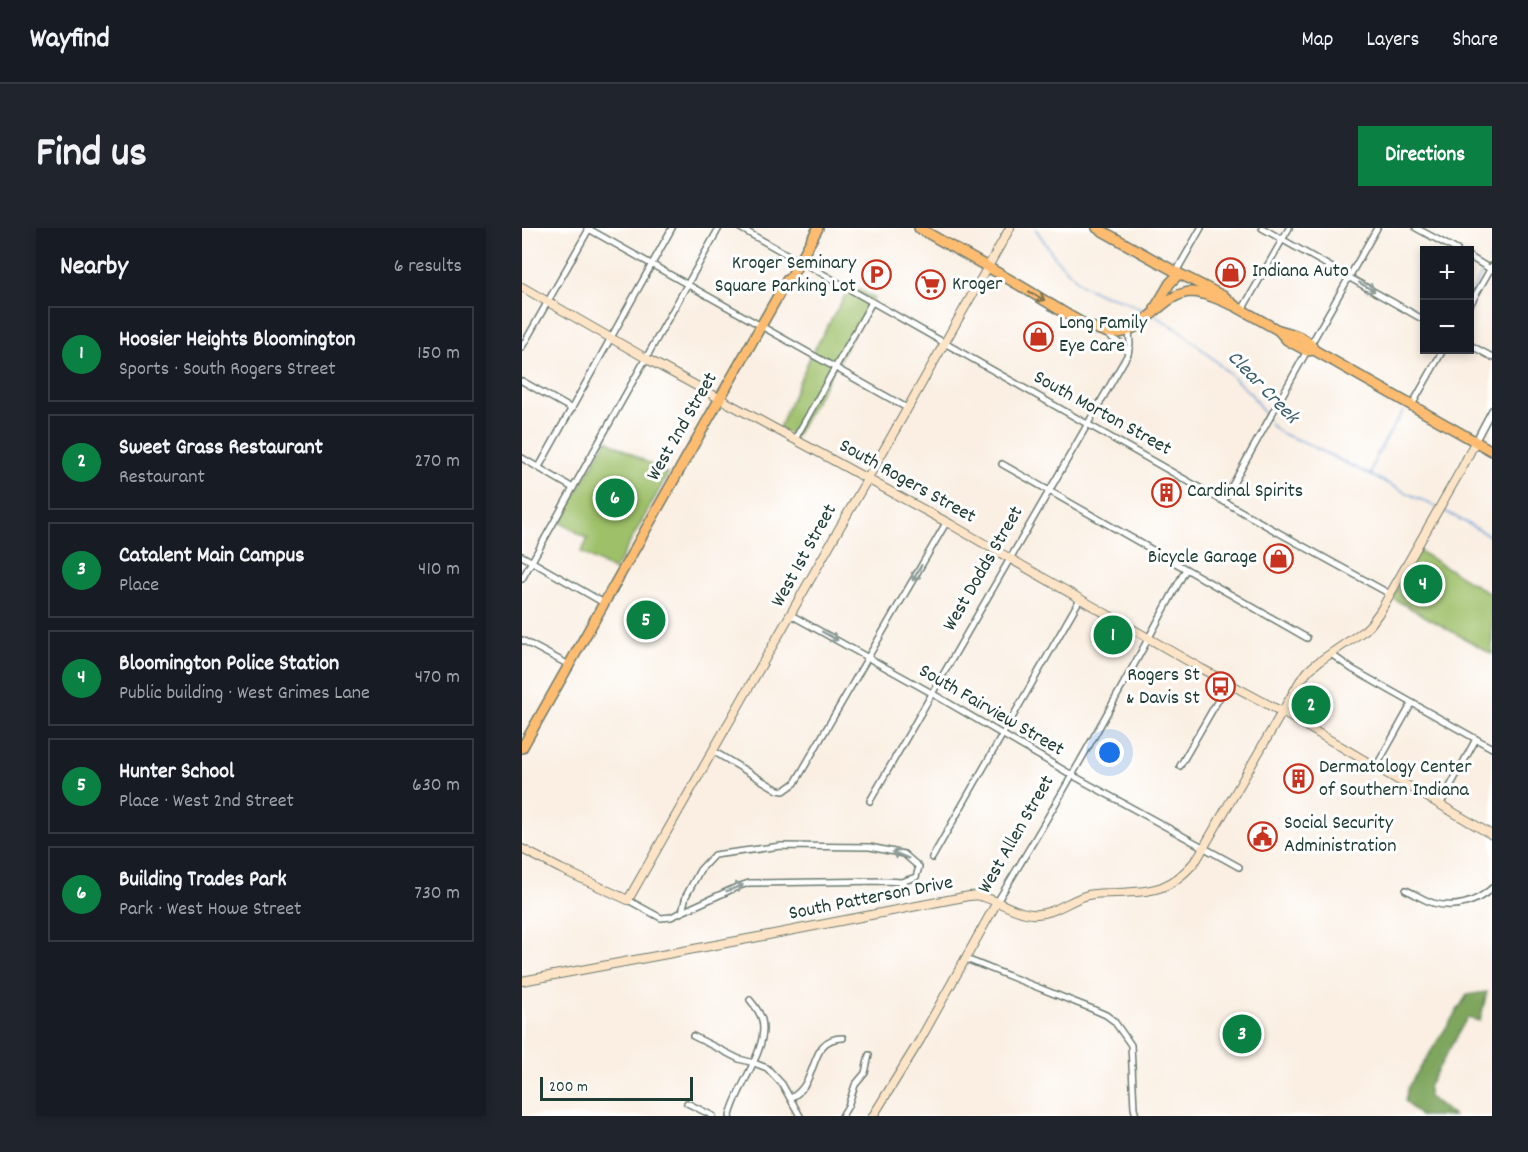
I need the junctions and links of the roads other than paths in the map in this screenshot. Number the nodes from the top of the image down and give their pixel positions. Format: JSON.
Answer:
{"nodes":[{"id":1,"x":672,"y":228,"type":"edge"},
{"id":2,"x":719,"y":228,"type":"edge"},
{"id":3,"x":740,"y":228,"type":"edge"},
{"id":4,"x":813,"y":228,"type":"edge"},
{"id":5,"x":818,"y":228,"type":"edge"},
{"id":6,"x":919,"y":228,"type":"edge"},
{"id":7,"x":1010,"y":228,"type":"edge"},
{"id":8,"x":1097,"y":228,"type":"edge"},
{"id":9,"x":1201,"y":228,"type":"edge"},
{"id":10,"x":1262,"y":228,"type":"edge"},
{"id":11,"x":1289,"y":228,"type":"edge"},
{"id":12,"x":1377,"y":228,"type":"edge"},
{"id":13,"x":1416,"y":228,"type":"edge"},
{"id":14,"x":588,"y":229,"type":"edge"},
{"id":15,"x":1107,"y":231,"type":"edge"},
{"id":16,"x":1282,"y":240,"type":"junction"},
{"id":17,"x":1450,"y":246,"type":"edge"},
{"id":18,"x":805,"y":247,"type":"junction"},
{"id":19,"x":1474,"y":259,"type":"edge"},
{"id":20,"x":798,"y":260,"type":"junction"},
{"id":21,"x":652,"y":264,"type":"junction"},
{"id":22,"x":987,"y":267,"type":"junction"},
{"id":23,"x":1491,"y":268,"type":"edge"},
{"id":24,"x":1173,"y":270,"type":"junction"},
{"id":25,"x":1349,"y":277,"type":"junction"},
{"id":26,"x":687,"y":284,"type":"junction"},
{"id":27,"x":522,"y":287,"type":"edge"},
{"id":28,"x":1472,"y":300,"type":"edge"},
{"id":29,"x":548,"y":302,"type":"junction"},
{"id":30,"x":872,"y":302,"type":"junction"},
{"id":31,"x":1159,"y":305,"type":"junction"},
{"id":32,"x":1238,"y":308,"type":"junction"},
{"id":33,"x":1420,"y":317,"type":"edge"},
{"id":34,"x":761,"y":325,"type":"junction"},
{"id":35,"x":1097,"y":329,"type":"junction"},
{"id":36,"x":1129,"y":331,"type":"junction"},
{"id":37,"x":611,"y":338,"type":"junction"},
{"id":38,"x":945,"y":342,"type":"junction"},
{"id":39,"x":522,"y":347,"type":"edge"},
{"id":40,"x":1474,"y":347,"type":"edge"},
{"id":41,"x":1311,"y":349,"type":"junction"},
{"id":42,"x":1128,"y":354,"type":"junction"},
{"id":43,"x":1441,"y":354,"type":"edge"},
{"id":44,"x":1492,"y":357,"type":"edge"},
{"id":45,"x":646,"y":358,"type":"junction"},
{"id":46,"x":835,"y":367,"type":"junction"},
{"id":47,"x":522,"y":381,"type":"edge"},
{"id":48,"x":720,"y":398,"type":"junction"},
{"id":49,"x":1412,"y":406,"type":"junction"},
{"id":50,"x":908,"y":408,"type":"junction"},
{"id":51,"x":572,"y":409,"type":"junction"},
{"id":52,"x":1492,"y":410,"type":"edge"},
{"id":53,"x":1088,"y":423,"type":"junction"},
{"id":54,"x":795,"y":439,"type":"junction"},
{"id":55,"x":1475,"y":442,"type":"junction"},
{"id":56,"x":1492,"y":451,"type":"edge"},
{"id":57,"x":522,"y":458,"type":"edge"},
{"id":58,"x":1002,"y":464,"type":"dead end"},
{"id":59,"x":538,"y":467,"type":"junction"},
{"id":60,"x":868,"y":479,"type":"junction"},
{"id":61,"x":573,"y":488,"type":"junction"},
{"id":62,"x":1049,"y":490,"type":"junction"},
{"id":63,"x":1224,"y":500,"type":"junction"},
{"id":64,"x":946,"y":523,"type":"junction"},
{"id":65,"x":522,"y":556,"type":"edge"},
{"id":66,"x":1011,"y":559,"type":"junction"},
{"id":67,"x":532,"y":562,"type":"junction"},
{"id":68,"x":1186,"y":569,"type":"junction"},
{"id":69,"x":522,"y":579,"type":"edge"},
{"id":70,"x":1390,"y":594,"type":"junction"},
{"id":71,"x":1080,"y":599,"type":"junction"},
{"id":72,"x":604,"y":603,"type":"junction"},
{"id":73,"x":791,"y":615,"type":"junction"},
{"id":74,"x":1149,"y":638,"type":"junction"},
{"id":75,"x":1307,"y":638,"type":"dead end"},
{"id":76,"x":522,"y":640,"type":"edge"},
{"id":77,"x":1331,"y":654,"type":"junction"},
{"id":78,"x":868,"y":658,"type":"junction"},
{"id":79,"x":569,"y":665,"type":"junction"},
{"id":80,"x":1228,"y":683,"type":"junction"},
{"id":81,"x":932,"y":694,"type":"junction"},
{"id":82,"x":1412,"y":703,"type":"junction"},
{"id":83,"x":1282,"y":712,"type":"junction"},
{"id":84,"x":1001,"y":735,"type":"junction"},
{"id":85,"x":1476,"y":739,"type":"junction"},
{"id":86,"x":522,"y":748,"type":"edge"},
{"id":87,"x":1492,"y":748,"type":"edge"},
{"id":88,"x":713,"y":751,"type":"junction"},
{"id":89,"x":1180,"y":766,"type":"dead end"},
{"id":90,"x":1376,"y":767,"type":"junction"},
{"id":91,"x":1072,"y":775,"type":"junction"},
{"id":92,"x":870,"y":801,"type":"dead end"},
{"id":93,"x":1440,"y":805,"type":"junction"},
{"id":94,"x":1492,"y":835,"type":"edge"},
{"id":95,"x":1204,"y":847,"type":"junction"},
{"id":96,"x":522,"y":849,"type":"edge"},
{"id":97,"x":932,"y":858,"type":"dead end"},
{"id":98,"x":1239,"y":867,"type":"dead end"},
{"id":99,"x":1492,"y":888,"type":"edge"},
{"id":100,"x":1406,"y":890,"type":"dead end"},
{"id":101,"x":628,"y":900,"type":"junction"},
{"id":102,"x":997,"y":902,"type":"junction"},
{"id":103,"x":682,"y":912,"type":"junction"},
{"id":104,"x":966,"y":959,"type":"junction"},
{"id":105,"x":522,"y":981,"type":"edge"},
{"id":106,"x":750,"y":1000,"type":"dead end"},
{"id":107,"x":693,"y":1036,"type":"dead end"},
{"id":108,"x":843,"y":1038,"type":"dead end"},
{"id":109,"x":869,"y":1055,"type":"dead end"},
{"id":110,"x":753,"y":1063,"type":"junction"},
{"id":111,"x":790,"y":1098,"type":"junction"},
{"id":112,"x":687,"y":1103,"type":"dead end"},
{"id":113,"x":713,"y":1116,"type":"edge"},
{"id":114,"x":730,"y":1116,"type":"edge"},
{"id":115,"x":800,"y":1116,"type":"edge"},
{"id":116,"x":842,"y":1116,"type":"edge"},
{"id":117,"x":873,"y":1116,"type":"edge"},
{"id":118,"x":1136,"y":1116,"type":"edge"}],
"edges":[{"from":1,"to":21,"type":"street"},
{"from":2,"to":26,"type":"street"},
{"from":3,"to":20,"type":"street","name":"South Morton Street"},
{"from":4,"to":18,"type":"main road","name":"West 2nd Street"},
{"from":5,"to":18,"type":"main road","name":"West 2nd Street"},
{"from":6,"to":22,"type":"main road"},
{"from":7,"to":22,"type":"street","name":"West 1st Street"},
{"from":8,"to":15,"type":"main road"},
{"from":9,"to":24,"type":"street"},
{"from":10,"to":16,"type":"street"},
{"from":11,"to":16,"type":"street"},
{"from":12,"to":25,"type":"street"},
{"from":13,"to":17,"type":"street"},
{"from":14,"to":21,"type":"street"},
{"from":14,"to":29,"type":"street"},
{"from":15,"to":24,"type":"main road"},
{"from":16,"to":25,"type":"street"},
{"from":16,"to":32,"type":"street"},
{"from":18,"to":20,"type":"main road","name":"West 2nd Street"},
{"from":19,"to":23,"type":"street"},
{"from":20,"to":30,"type":"street","name":"South Morton Street"},
{"from":20,"to":34,"type":"main road","name":"West 2nd Street"},
{"from":21,"to":26,"type":"street"},
{"from":21,"to":37,"type":"street"},
{"from":22,"to":35,"type":"main road","one_way":true},
{"from":22,"to":38,"type":"street","name":"West 1st Street"},
{"from":23,"to":28,"type":"street"},
{"from":24,"to":31,"type":"main road"},
{"from":24,"to":32,"type":"main road"},
{"from":25,"to":33,"type":"street","one_way":true},
{"from":25,"to":41,"type":"street"},
{"from":26,"to":34,"type":"street"},
{"from":26,"to":45,"type":"street"},
{"from":27,"to":29,"type":"street","name":"South Rogers Street"},
{"from":29,"to":37,"type":"street","name":"South Rogers Street"},
{"from":29,"to":39,"type":"street"},
{"from":30,"to":38,"type":"street","name":"South Morton Street"},
{"from":30,"to":46,"type":"street"},
{"from":31,"to":32,"type":"main road"},
{"from":31,"to":36,"type":"main road"},
{"from":32,"to":41,"type":"main road"},
{"from":34,"to":46,"type":"street"},
{"from":34,"to":48,"type":"main road","name":"West 2nd Street"},
{"from":35,"to":36,"type":"main road"},
{"from":35,"to":42,"type":"street"},
{"from":36,"to":42,"type":"street","name":"West Dodds Street"},
{"from":37,"to":45,"type":"street","name":"South Rogers Street"},
{"from":37,"to":51,"type":"street"},
{"from":38,"to":50,"type":"street","name":"West 1st Street"},
{"from":38,"to":53,"type":"street","name":"South Morton Street"},
{"from":40,"to":44,"type":"street"},
{"from":41,"to":49,"type":"main road"},
{"from":41,"to":63,"type":"street"},
{"from":42,"to":53,"type":"street","name":"West Dodds Street"},
{"from":43,"to":49,"type":"street"},
{"from":45,"to":48,"type":"street","name":"South Rogers Street"},
{"from":45,"to":61,"type":"street"},
{"from":46,"to":50,"type":"street"},
{"from":46,"to":54,"type":"street"},
{"from":47,"to":51,"type":"street"},
{"from":48,"to":54,"type":"street","name":"South Rogers Street"},
{"from":48,"to":72,"type":"main road","name":"West 2nd Street"},
{"from":49,"to":55,"type":"main road"},
{"from":50,"to":60,"type":"street","name":"West 1st Street"},
{"from":51,"to":59,"type":"street"},
{"from":52,"to":55,"type":"street"},
{"from":53,"to":62,"type":"street","name":"West Dodds Street"},
{"from":53,"to":63,"type":"street","name":"South Morton Street"},
{"from":54,"to":60,"type":"street","name":"South Rogers Street"},
{"from":55,"to":56,"type":"main road"},
{"from":55,"to":70,"type":"street","name":"South Patterson Drive"},
{"from":57,"to":59,"type":"street"},
{"from":58,"to":62,"type":"street"},
{"from":59,"to":61,"type":"street"},
{"from":60,"to":64,"type":"street","name":"South Rogers Street"},
{"from":60,"to":73,"type":"street","name":"West 1st Street"},
{"from":61,"to":67,"type":"street"},
{"from":62,"to":66,"type":"street","name":"West Dodds Street"},
{"from":62,"to":68,"type":"street"},
{"from":63,"to":70,"type":"street","name":"South Morton Street"},
{"from":64,"to":66,"type":"street","name":"South Rogers Street"},
{"from":64,"to":78,"type":"street","one_way":true},
{"from":65,"to":67,"type":"street"},
{"from":66,"to":71,"type":"street","name":"South Rogers Street"},
{"from":66,"to":81,"type":"street","name":"West Dodds Street"},
{"from":67,"to":69,"type":"street"},
{"from":67,"to":72,"type":"street"},
{"from":68,"to":74,"type":"street","name":"West Allen Street"},
{"from":68,"to":75,"type":"street"},
{"from":70,"to":77,"type":"street","name":"South Patterson Drive"},
{"from":71,"to":74,"type":"street","name":"South Rogers Street"},
{"from":71,"to":84,"type":"street"},
{"from":72,"to":79,"type":"main road","name":"West 2nd Street"},
{"from":73,"to":78,"type":"street","name":"South Fairview Street","one_way":true},
{"from":73,"to":88,"type":"street","name":"West 1st Street"},
{"from":74,"to":80,"type":"street","name":"South Rogers Street"},
{"from":74,"to":91,"type":"street","name":"West Allen Street"},
{"from":76,"to":79,"type":"street"},
{"from":77,"to":82,"type":"street"},
{"from":77,"to":83,"type":"street","name":"South Patterson Drive"},
{"from":78,"to":81,"type":"street","name":"South Fairview Street"},
{"from":78,"to":88,"type":"street"},
{"from":79,"to":86,"type":"main road","name":"West 2nd Street"},
{"from":80,"to":83,"type":"street","name":"South Rogers Street"},
{"from":80,"to":89,"type":"street"},
{"from":81,"to":84,"type":"street","name":"South Fairview Street"},
{"from":81,"to":92,"type":"street","name":"West Dodds Street"},
{"from":82,"to":85,"type":"street"},
{"from":82,"to":90,"type":"street"},
{"from":83,"to":90,"type":"street","name":"South Rogers Street"},
{"from":83,"to":95,"type":"street","name":"South Patterson Drive"},
{"from":84,"to":91,"type":"street","name":"South Fairview Street"},
{"from":84,"to":97,"type":"street"},
{"from":85,"to":87,"type":"street"},
{"from":85,"to":93,"type":"street"},
{"from":88,"to":101,"type":"street","name":"West 1st Street"},
{"from":90,"to":93,"type":"street","name":"South Rogers Street"},
{"from":91,"to":95,"type":"street","name":"South Fairview Street"},
{"from":91,"to":102,"type":"street","name":"West Allen Street"},
{"from":93,"to":94,"type":"street","name":"South Rogers Street"},
{"from":95,"to":98,"type":"street","name":"South Fairview Street"},
{"from":95,"to":102,"type":"street","name":"South Patterson Drive"},
{"from":96,"to":101,"type":"street"},
{"from":99,"to":100,"type":"street"},
{"from":101,"to":103,"type":"street"},
{"from":102,"to":104,"type":"street","name":"West Allen Street"},
{"from":102,"to":105,"type":"street","name":"South Patterson Drive"},
{"from":103,"to":103,"type":"street","one_way":true},
{"from":104,"to":117,"type":"street","name":"West Allen Street"},
{"from":104,"to":118,"type":"street"},
{"from":106,"to":110,"type":"street"},
{"from":107,"to":110,"type":"street"},
{"from":108,"to":111,"type":"street"},
{"from":109,"to":116,"type":"street"},
{"from":110,"to":111,"type":"street"},
{"from":110,"to":114,"type":"street"},
{"from":111,"to":115,"type":"street"},
{"from":112,"to":113,"type":"street"}]}
